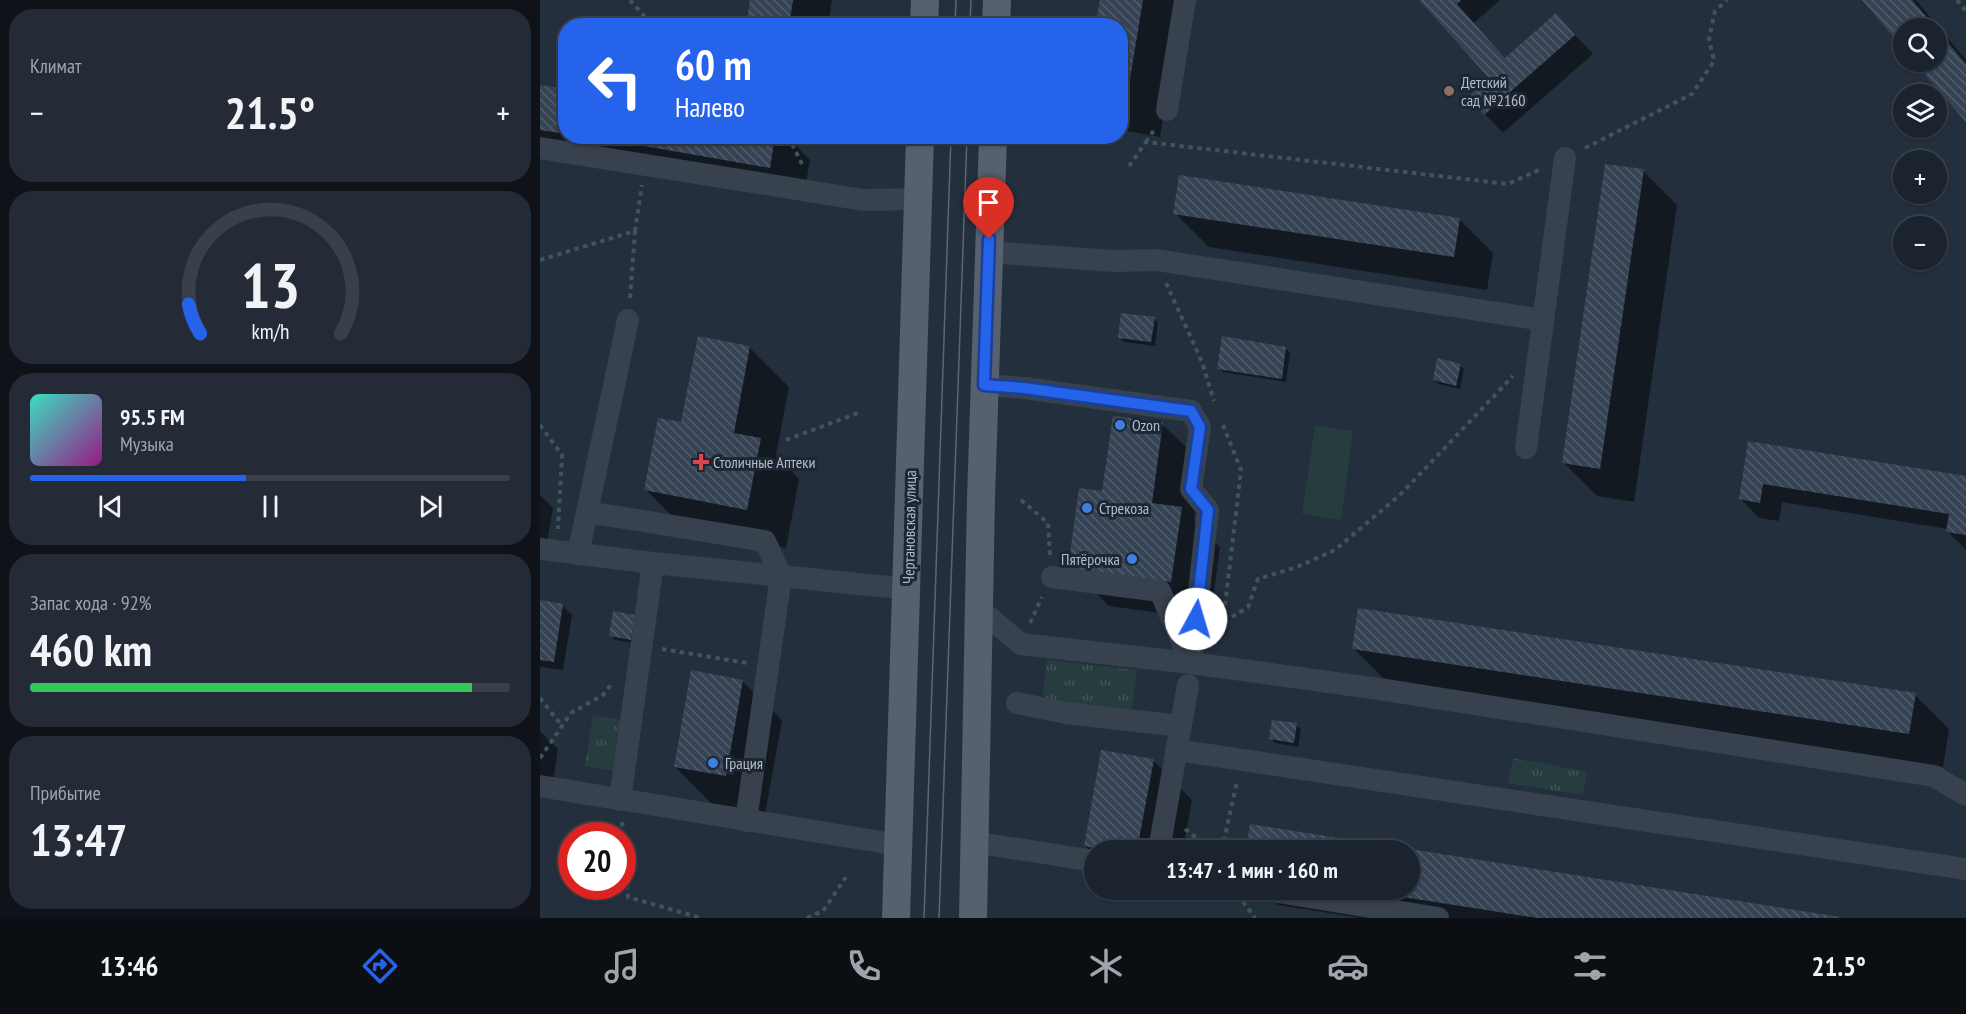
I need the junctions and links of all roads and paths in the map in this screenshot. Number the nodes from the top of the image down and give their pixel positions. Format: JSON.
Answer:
{"nodes":[{"id":1,"x":630,"y":0,"type":"edge"},
{"id":2,"x":925,"y":0,"type":"edge"},
{"id":3,"x":997,"y":0,"type":"edge"},
{"id":4,"x":1185,"y":0,"type":"edge"},
{"id":5,"x":1727,"y":0,"type":"edge"},
{"id":6,"x":1957,"y":0,"type":"edge"},
{"id":7,"x":1966,"y":11,"type":"edge"},
{"id":8,"x":646,"y":18,"type":"edge"},
{"id":9,"x":924,"y":18,"type":"edge"},
{"id":10,"x":996,"y":18,"type":"edge"},
{"id":11,"x":1167,"y":110,"type":"dead end"},
{"id":12,"x":792,"y":144,"type":"edge"},
{"id":13,"x":920,"y":144,"type":"edge"},
{"id":14,"x":993,"y":144,"type":"edge"},
{"id":15,"x":540,"y":148,"type":"edge"},
{"id":16,"x":1565,"y":158,"type":"junction"},
{"id":17,"x":646,"y":165,"type":"junction"},
{"id":18,"x":1129,"y":165,"type":"dead end"},
{"id":19,"x":817,"y":192,"type":"junction"},
{"id":20,"x":918,"y":199,"type":"junction"},
{"id":21,"x":635,"y":231,"type":"junction"},
{"id":22,"x":989,"y":252,"type":"junction"},
{"id":23,"x":540,"y":260,"type":"edge"},
{"id":24,"x":1156,"y":260,"type":"junction"},
{"id":25,"x":628,"y":320,"type":"joint"},
{"id":26,"x":1543,"y":320,"type":"junction"},
{"id":27,"x":1540,"y":349,"type":"junction"},
{"id":28,"x":984,"y":385,"type":"junction"},
{"id":29,"x":1215,"y":404,"type":"dead end"},
{"id":30,"x":858,"y":413,"type":"dead end"},
{"id":31,"x":1219,"y":415,"type":"dead end"},
{"id":32,"x":540,"y":425,"type":"edge"},
{"id":33,"x":786,"y":440,"type":"dead end"},
{"id":34,"x":1526,"y":448,"type":"dead end"},
{"id":35,"x":1021,"y":500,"type":"dead end"},
{"id":36,"x":587,"y":512,"type":"junction"},
{"id":37,"x":558,"y":551,"type":"edge"},
{"id":38,"x":652,"y":563,"type":"junction"},
{"id":39,"x":781,"y":576,"type":"junction"},
{"id":40,"x":1052,"y":577,"type":"junction"},
{"id":41,"x":908,"y":589,"type":"junction"},
{"id":42,"x":980,"y":609,"type":"junction"},
{"id":43,"x":1222,"y":623,"type":"junction"},
{"id":44,"x":1216,"y":631,"type":"dead end"},
{"id":45,"x":1021,"y":644,"type":"junction"},
{"id":46,"x":641,"y":646,"type":"junction"},
{"id":47,"x":1191,"y":663,"type":"junction"},
{"id":48,"x":768,"y":666,"type":"junction"},
{"id":49,"x":616,"y":679,"type":"dead end"},
{"id":50,"x":1188,"y":685,"type":"dead end"},
{"id":51,"x":540,"y":698,"type":"edge"},
{"id":52,"x":1017,"y":703,"type":"dead end"},
{"id":53,"x":562,"y":726,"type":"junction"},
{"id":54,"x":1180,"y":726,"type":"junction"},
{"id":55,"x":1176,"y":750,"type":"junction"},
{"id":56,"x":540,"y":758,"type":"edge"},
{"id":57,"x":1242,"y":760,"type":"junction"},
{"id":58,"x":540,"y":786,"type":"edge"},
{"id":59,"x":1966,"y":795,"type":"edge"},
{"id":60,"x":620,"y":800,"type":"junction"},
{"id":61,"x":1165,"y":813,"type":"junction"},
{"id":62,"x":746,"y":821,"type":"junction"},
{"id":63,"x":1161,"y":840,"type":"edge"},
{"id":64,"x":1199,"y":840,"type":"edge"},
{"id":65,"x":1224,"y":840,"type":"edge"},
{"id":66,"x":973,"y":842,"type":"junction"},
{"id":67,"x":899,"y":845,"type":"junction"},
{"id":68,"x":1084,"y":859,"type":"edge"},
{"id":69,"x":1966,"y":868,"type":"edge"},
{"id":70,"x":846,"y":877,"type":"dead end"},
{"id":71,"x":1241,"y":900,"type":"edge"},
{"id":72,"x":1328,"y":900,"type":"edge"},
{"id":73,"x":701,"y":918,"type":"edge"},
{"id":74,"x":807,"y":918,"type":"edge"},
{"id":75,"x":896,"y":918,"type":"edge"},
{"id":76,"x":973,"y":918,"type":"edge"},
{"id":77,"x":1255,"y":918,"type":"edge"},
{"id":78,"x":1438,"y":918,"type":"edge"}],
"edges":[{"from":1,"to":8,"type":"path"},
{"from":2,"to":9,"type":"main road"},
{"from":3,"to":10,"type":"main road"},
{"from":4,"to":11,"type":"lane"},
{"from":5,"to":16,"type":"path"},
{"from":6,"to":7,"type":"path"},
{"from":12,"to":19,"type":"path"},
{"from":13,"to":20,"type":"main road","name":"Чертановская улица"},
{"from":14,"to":22,"type":"main road"},
{"from":15,"to":17,"type":"lane"},
{"from":16,"to":18,"type":"path"},
{"from":16,"to":26,"type":"lane"},
{"from":17,"to":19,"type":"lane"},
{"from":17,"to":21,"type":"path"},
{"from":19,"to":20,"type":"lane"},
{"from":20,"to":41,"type":"main road","name":"Чертановская улица"},
{"from":21,"to":23,"type":"path"},
{"from":21,"to":25,"type":"path"},
{"from":22,"to":24,"type":"lane"},
{"from":22,"to":28,"type":"main road"},
{"from":24,"to":26,"type":"lane"},
{"from":24,"to":29,"type":"path"},
{"from":25,"to":36,"type":"lane"},
{"from":26,"to":27,"type":"lane"},
{"from":27,"to":34,"type":"lane"},
{"from":27,"to":43,"type":"path"},
{"from":28,"to":42,"type":"main road"},
{"from":28,"to":47,"type":"lane"},
{"from":30,"to":33,"type":"path"},
{"from":31,"to":43,"type":"path"},
{"from":32,"to":37,"type":"path"},
{"from":35,"to":40,"type":"path"},
{"from":36,"to":37,"type":"lane"},
{"from":36,"to":39,"type":"lane"},
{"from":37,"to":38,"type":"lane"},
{"from":38,"to":39,"type":"lane"},
{"from":38,"to":46,"type":"lane"},
{"from":39,"to":41,"type":"lane"},
{"from":39,"to":48,"type":"lane"},
{"from":40,"to":45,"type":"path"},
{"from":40,"to":47,"type":"lane"},
{"from":41,"to":67,"type":"main road","name":"Чертановская улица"},
{"from":42,"to":45,"type":"lane"},
{"from":42,"to":66,"type":"main road"},
{"from":43,"to":44,"type":"path"},
{"from":45,"to":47,"type":"lane"},
{"from":46,"to":48,"type":"path"},
{"from":46,"to":60,"type":"lane"},
{"from":47,"to":59,"type":"lane"},
{"from":48,"to":62,"type":"lane"},
{"from":49,"to":53,"type":"path"},
{"from":50,"to":54,"type":"lane"},
{"from":51,"to":53,"type":"path"},
{"from":52,"to":54,"type":"lane"},
{"from":53,"to":56,"type":"path"},
{"from":54,"to":55,"type":"lane"},
{"from":55,"to":57,"type":"lane"},
{"from":55,"to":61,"type":"lane"},
{"from":57,"to":65,"type":"path"},
{"from":57,"to":69,"type":"lane"},
{"from":58,"to":60,"type":"lane"},
{"from":60,"to":62,"type":"lane"},
{"from":60,"to":73,"type":"path"},
{"from":61,"to":63,"type":"lane"},
{"from":61,"to":64,"type":"path"},
{"from":62,"to":67,"type":"lane"},
{"from":66,"to":68,"type":"lane"},
{"from":66,"to":76,"type":"main road"},
{"from":67,"to":75,"type":"main road","name":"Чертановская улица"},
{"from":70,"to":74,"type":"path"},
{"from":71,"to":77,"type":"path"},
{"from":72,"to":78,"type":"lane"}]}
